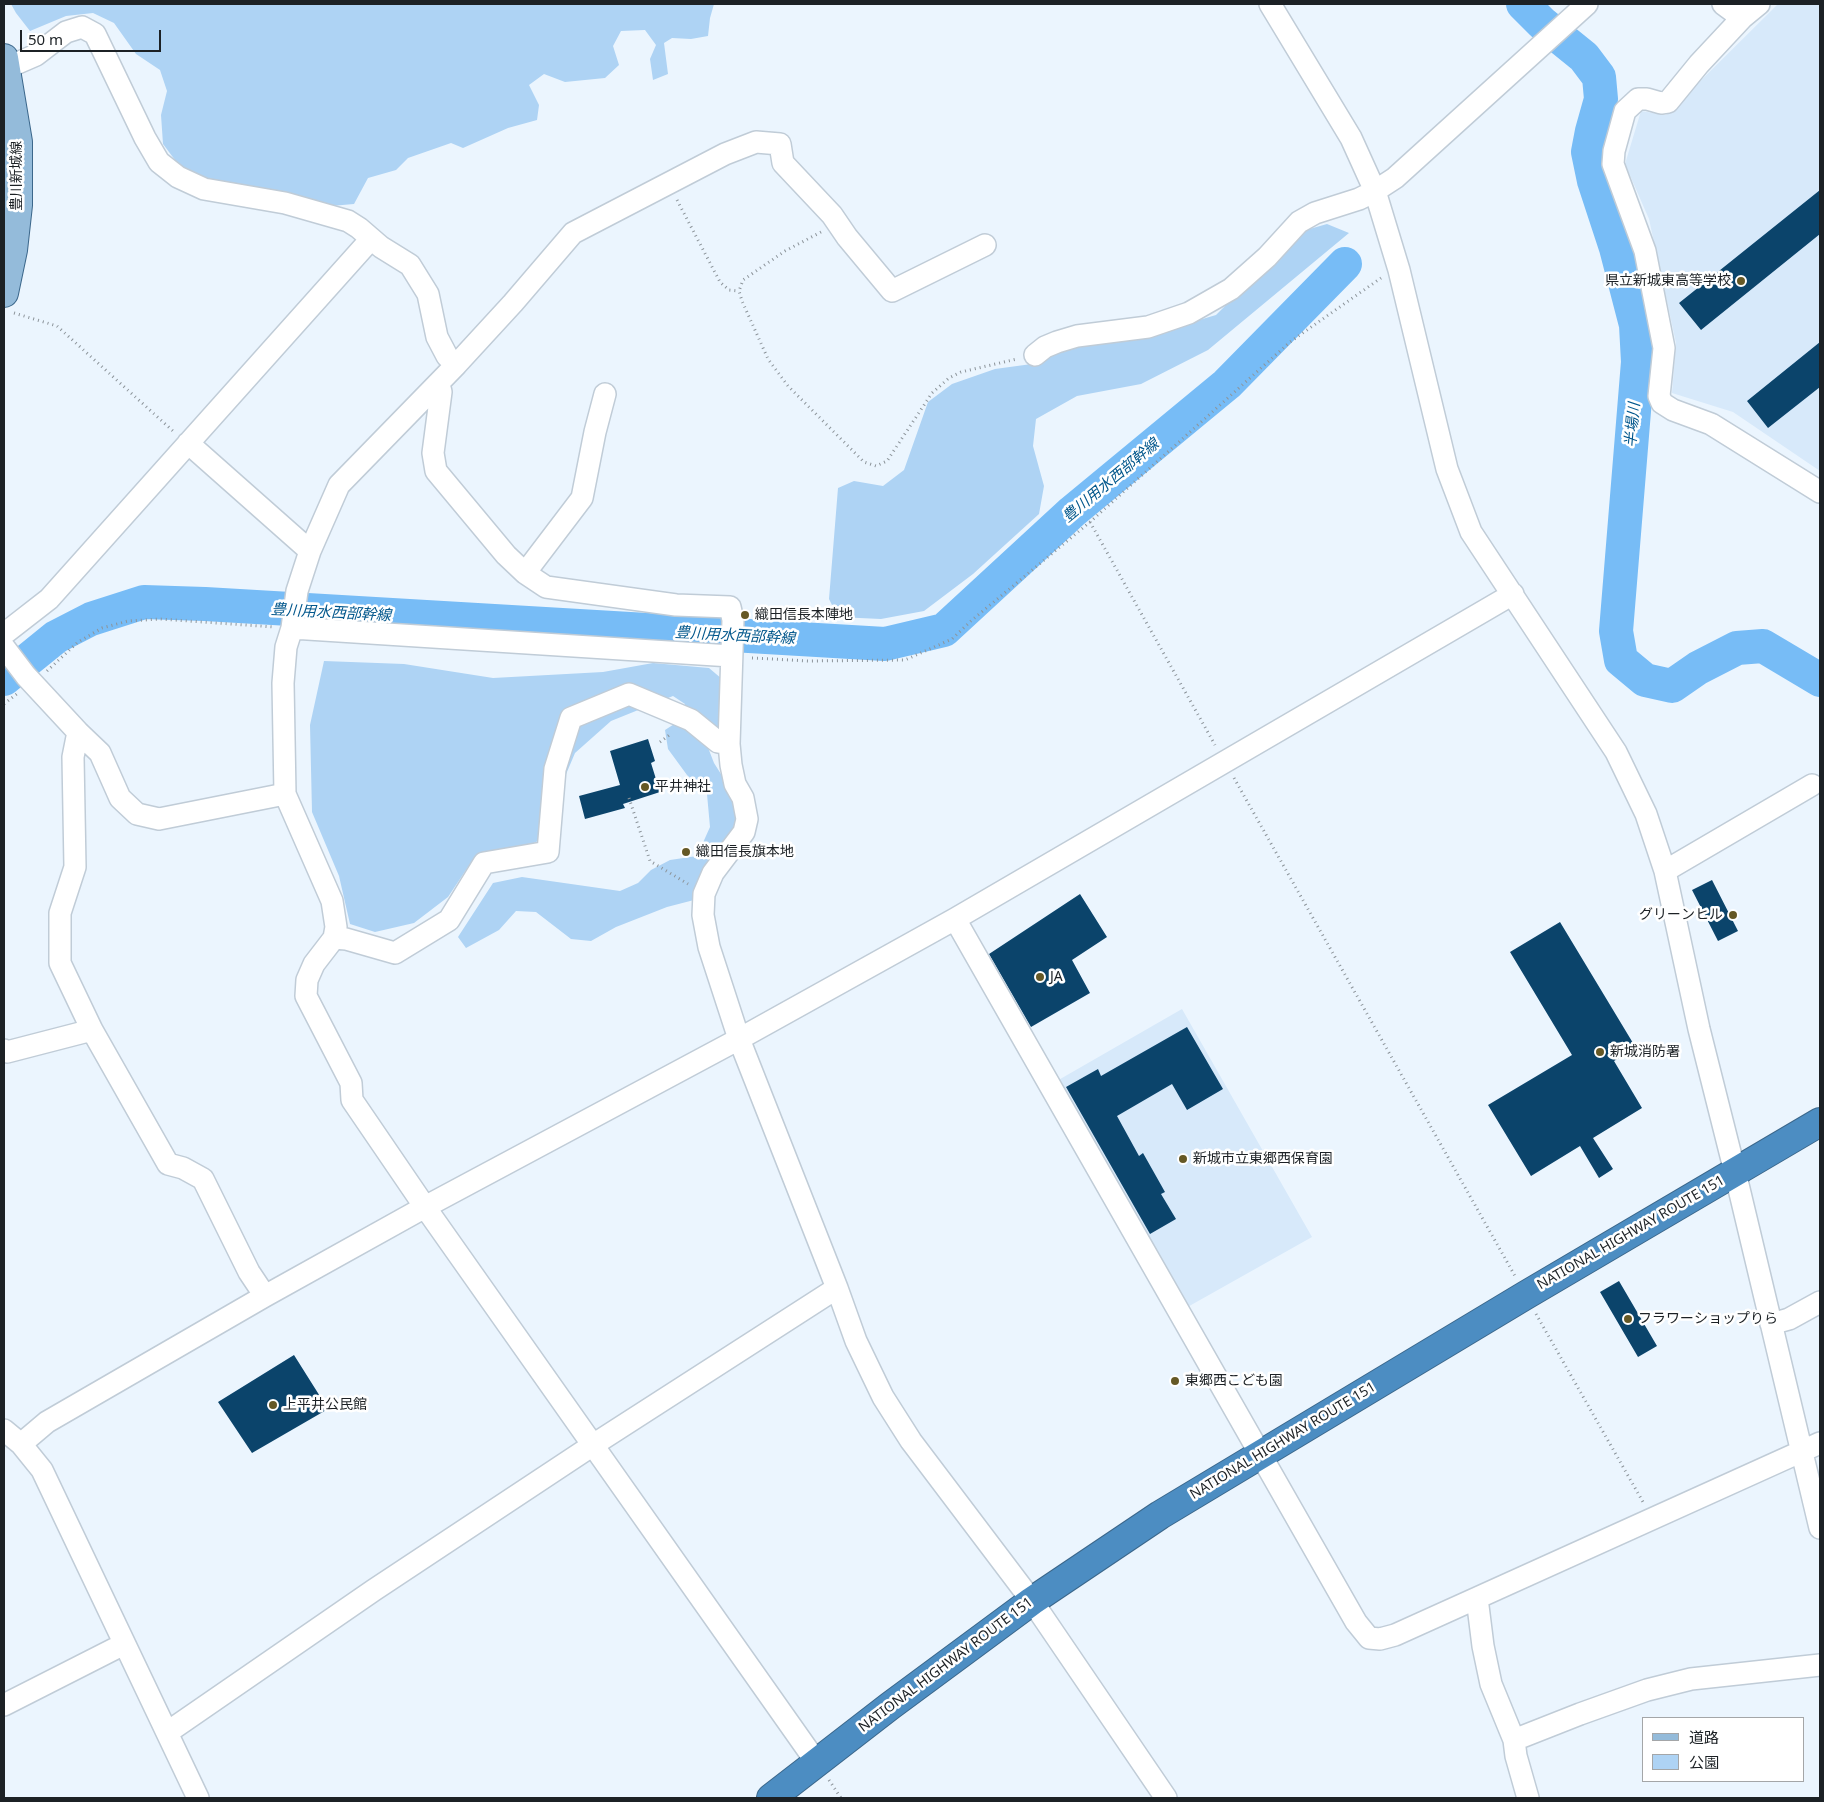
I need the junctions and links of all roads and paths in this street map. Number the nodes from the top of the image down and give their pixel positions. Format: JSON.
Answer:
{"nodes":[{"id":1,"x":1270,"y":4,"type":"edge"},
{"id":2,"x":1587,"y":4,"type":"edge"},
{"id":3,"x":1723,"y":4,"type":"edge"},
{"id":4,"x":1760,"y":4,"type":"edge"},
{"id":5,"x":1742,"y":18,"type":"junction"},
{"id":6,"x":5,"y":63,"type":"edge"},
{"id":7,"x":668,"y":184,"type":"junction"},
{"id":8,"x":1375,"y":191,"type":"junction"},
{"id":9,"x":837,"y":224,"type":"junction"},
{"id":10,"x":371,"y":239,"type":"junction"},
{"id":11,"x":985,"y":245,"type":"dead end"},
{"id":12,"x":1399,"y":270,"type":"junction"},
{"id":13,"x":739,"y":290,"type":"junction"},
{"id":14,"x":8,"y":303,"type":"edge"},
{"id":15,"x":1035,"y":355,"type":"joint"},
{"id":16,"x":456,"y":365,"type":"junction"},
{"id":17,"x":438,"y":384,"type":"junction"},
{"id":18,"x":605,"y":394,"type":"dead end"},
{"id":19,"x":188,"y":443,"type":"junction"},
{"id":20,"x":1820,"y":492,"type":"edge"},
{"id":21,"x":1090,"y":522,"type":"junction"},
{"id":22,"x":310,"y":551,"type":"junction"},
{"id":23,"x":525,"y":573,"type":"junction"},
{"id":24,"x":1513,"y":594,"type":"junction"},
{"id":25,"x":292,"y":624,"type":"junction"},
{"id":26,"x":5,"y":645,"type":"edge"},
{"id":27,"x":732,"y":652,"type":"junction"},
{"id":28,"x":29,"y":679,"type":"junction"},
{"id":29,"x":78,"y":732,"type":"junction"},
{"id":30,"x":729,"y":744,"type":"junction"},
{"id":31,"x":1225,"y":762,"type":"junction"},
{"id":32,"x":1812,"y":785,"type":"dead end"},
{"id":33,"x":285,"y":794,"type":"junction"},
{"id":34,"x":629,"y":798,"type":"dead end"},
{"id":35,"x":1665,"y":871,"type":"junction"},
{"id":36,"x":704,"y":894,"type":"junction"},
{"id":37,"x":955,"y":919,"type":"junction"},
{"id":38,"x":334,"y":938,"type":"junction"},
{"id":39,"x":92,"y":1030,"type":"junction"},
{"id":40,"x":739,"y":1039,"type":"junction"},
{"id":41,"x":4,"y":1050,"type":"edge"},
{"id":42,"x":1820,"y":1122,"type":"edge"},
{"id":43,"x":1735,"y":1172,"type":"junction"},
{"id":44,"x":425,"y":1207,"type":"junction"},
{"id":45,"x":837,"y":1288,"type":"junction"},
{"id":46,"x":1526,"y":1295,"type":"junction"},
{"id":47,"x":265,"y":1296,"type":"junction"},
{"id":48,"x":1820,"y":1302,"type":"edge"},
{"id":49,"x":1771,"y":1324,"type":"junction"},
{"id":50,"x":4,"y":1430,"type":"edge"},
{"id":51,"x":22,"y":1444,"type":"junction"},
{"id":52,"x":593,"y":1445,"type":"junction"},
{"id":53,"x":1811,"y":1447,"type":"edge"},
{"id":54,"x":1259,"y":1455,"type":"junction"},
{"id":55,"x":1650,"y":1519,"type":"junction"},
{"id":56,"x":1820,"y":1528,"type":"edge"},
{"id":57,"x":1477,"y":1598,"type":"junction"},
{"id":58,"x":1032,"y":1601,"type":"junction"},
{"id":59,"x":124,"y":1644,"type":"junction"},
{"id":60,"x":1820,"y":1665,"type":"edge"},
{"id":61,"x":4,"y":1705,"type":"edge"},
{"id":62,"x":168,"y":1732,"type":"junction"},
{"id":63,"x":1514,"y":1740,"type":"junction"},
{"id":64,"x":817,"y":1763,"type":"junction"},
{"id":65,"x":198,"y":1798,"type":"edge"},
{"id":66,"x":771,"y":1798,"type":"edge"},
{"id":67,"x":1166,"y":1798,"type":"edge"},
{"id":68,"x":1528,"y":1798,"type":"edge"}],
"edges":[{"from":1,"to":8,"type":"street"},
{"from":2,"to":8,"type":"street"},
{"from":3,"to":5,"type":"street"},
{"from":4,"to":5,"type":"street"},
{"from":5,"to":20,"type":"street"},
{"from":6,"to":10,"type":"street"},
{"from":6,"to":14,"type":"main road","name":"豊川新城線"},
{"from":7,"to":9,"type":"street"},
{"from":7,"to":13,"type":"path"},
{"from":7,"to":16,"type":"street"},
{"from":8,"to":12,"type":"street"},
{"from":8,"to":15,"type":"street"},
{"from":9,"to":11,"type":"street"},
{"from":9,"to":13,"type":"path"},
{"from":10,"to":16,"type":"street"},
{"from":10,"to":19,"type":"street"},
{"from":12,"to":21,"type":"path"},
{"from":12,"to":24,"type":"street"},
{"from":13,"to":15,"type":"path"},
{"from":14,"to":19,"type":"path"},
{"from":16,"to":17,"type":"street"},
{"from":17,"to":22,"type":"street"},
{"from":17,"to":23,"type":"street"},
{"from":18,"to":23,"type":"street"},
{"from":19,"to":22,"type":"street"},
{"from":19,"to":26,"type":"street"},
{"from":21,"to":27,"type":"path"},
{"from":21,"to":31,"type":"path"},
{"from":22,"to":25,"type":"street"},
{"from":23,"to":27,"type":"street"},
{"from":24,"to":31,"type":"street"},
{"from":24,"to":35,"type":"street"},
{"from":25,"to":27,"type":"street"},
{"from":25,"to":28,"type":"path"},
{"from":25,"to":33,"type":"street"},
{"from":26,"to":28,"type":"street"},
{"from":27,"to":30,"type":"street"},
{"from":28,"to":29,"type":"street"},
{"from":29,"to":33,"type":"street"},
{"from":29,"to":39,"type":"street"},
{"from":30,"to":36,"type":"street"},
{"from":30,"to":38,"type":"street"},
{"from":31,"to":37,"type":"street"},
{"from":31,"to":46,"type":"path"},
{"from":32,"to":35,"type":"street"},
{"from":33,"to":38,"type":"street"},
{"from":34,"to":36,"type":"path"},
{"from":35,"to":43,"type":"street"},
{"from":36,"to":40,"type":"street"},
{"from":37,"to":40,"type":"street"},
{"from":37,"to":54,"type":"street"},
{"from":38,"to":44,"type":"street"},
{"from":39,"to":41,"type":"street"},
{"from":39,"to":47,"type":"street"},
{"from":40,"to":44,"type":"street"},
{"from":40,"to":45,"type":"street"},
{"from":42,"to":43,"type":"highway","name":"NATIONAL HIGHWAY ROUTE 151"},
{"from":43,"to":46,"type":"highway","name":"NATIONAL HIGHWAY ROUTE 151"},
{"from":43,"to":49,"type":"street"},
{"from":44,"to":47,"type":"street"},
{"from":44,"to":52,"type":"street"},
{"from":45,"to":52,"type":"street"},
{"from":45,"to":58,"type":"street"},
{"from":46,"to":54,"type":"highway","name":"NATIONAL HIGHWAY ROUTE 151"},
{"from":46,"to":55,"type":"path"},
{"from":47,"to":51,"type":"street"},
{"from":48,"to":49,"type":"street"},
{"from":49,"to":53,"type":"street"},
{"from":50,"to":51,"type":"street"},
{"from":51,"to":59,"type":"street"},
{"from":52,"to":62,"type":"street"},
{"from":52,"to":64,"type":"street"},
{"from":53,"to":55,"type":"street"},
{"from":53,"to":56,"type":"street"},
{"from":54,"to":57,"type":"street"},
{"from":54,"to":58,"type":"highway","name":"NATIONAL HIGHWAY ROUTE 151"},
{"from":55,"to":57,"type":"street"},
{"from":57,"to":63,"type":"street"},
{"from":58,"to":64,"type":"highway","name":"NATIONAL HIGHWAY ROUTE 151"},
{"from":58,"to":67,"type":"street"},
{"from":59,"to":61,"type":"street"},
{"from":59,"to":62,"type":"street"},
{"from":60,"to":63,"type":"street"},
{"from":62,"to":65,"type":"street"},
{"from":63,"to":68,"type":"street"},
{"from":64,"to":66,"type":"highway","name":"NATIONAL HIGHWAY ROUTE 151"}]}
